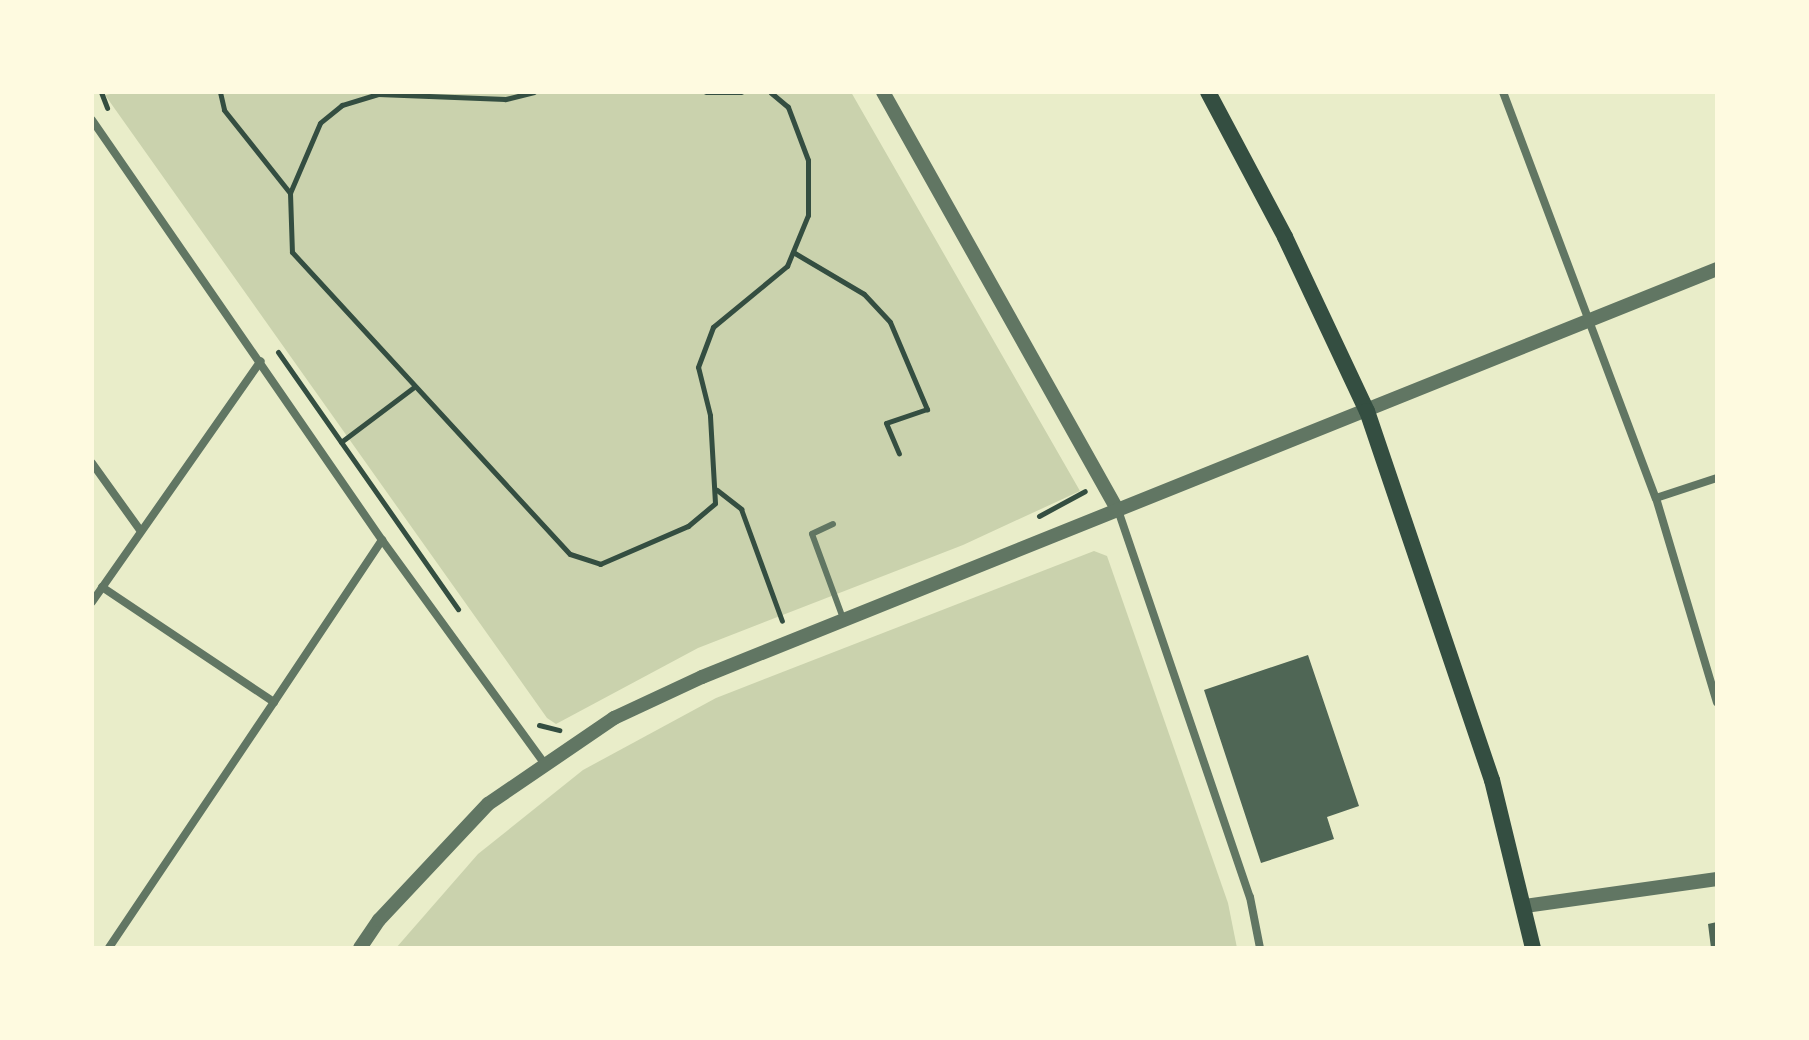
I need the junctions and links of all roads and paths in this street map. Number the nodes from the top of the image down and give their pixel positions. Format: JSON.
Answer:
{"nodes":[{"id":1,"x":101,"y":92,"type":"edge"},
{"id":2,"x":220,"y":92,"type":"edge"},
{"id":3,"x":534,"y":92,"type":"edge"},
{"id":4,"x":706,"y":92,"type":"edge"},
{"id":5,"x":741,"y":92,"type":"edge"},
{"id":6,"x":770,"y":92,"type":"edge"},
{"id":7,"x":883,"y":92,"type":"edge"},
{"id":8,"x":1208,"y":92,"type":"edge"},
{"id":9,"x":1503,"y":92,"type":"edge"},
{"id":10,"x":92,"y":120,"type":"edge"},
{"id":11,"x":116,"y":121,"type":"dead end"},
{"id":12,"x":290,"y":193,"type":"junction"},
{"id":13,"x":793,"y":252,"type":"junction"},
{"id":14,"x":1717,"y":269,"type":"edge"},
{"id":15,"x":1592,"y":321,"type":"junction"},
{"id":16,"x":269,"y":339,"type":"dead end"},
{"id":17,"x":261,"y":361,"type":"junction"},
{"id":18,"x":414,"y":387,"type":"junction"},
{"id":19,"x":1367,"y":411,"type":"junction"},
{"id":20,"x":341,"y":442,"type":"junction"},
{"id":21,"x":899,"y":453,"type":"dead end"},
{"id":22,"x":92,"y":463,"type":"edge"},
{"id":23,"x":1717,"y":478,"type":"edge"},
{"id":24,"x":1087,"y":487,"type":"dead end"},
{"id":25,"x":717,"y":490,"type":"junction"},
{"id":26,"x":1656,"y":498,"type":"junction"},
{"id":27,"x":1118,"y":510,"type":"junction"},
{"id":28,"x":1029,"y":520,"type":"dead end"},
{"id":29,"x":833,"y":524,"type":"dead end"},
{"id":30,"x":140,"y":530,"type":"junction"},
{"id":31,"x":382,"y":540,"type":"junction"},
{"id":32,"x":102,"y":587,"type":"junction"},
{"id":33,"x":92,"y":602,"type":"edge"},
{"id":34,"x":459,"y":611,"type":"dead end"},
{"id":35,"x":795,"y":616,"type":"dead end"},
{"id":36,"x":782,"y":621,"type":"junction"},
{"id":37,"x":844,"y":622,"type":"junction"},
{"id":38,"x":768,"y":626,"type":"dead end"},
{"id":39,"x":274,"y":702,"type":"junction"},
{"id":40,"x":1717,"y":702,"type":"edge"},
{"id":41,"x":532,"y":715,"type":"dead end"},
{"id":42,"x":571,"y":724,"type":"dead end"},
{"id":43,"x":543,"y":762,"type":"junction"},
{"id":44,"x":1717,"y":879,"type":"edge"},
{"id":45,"x":1525,"y":906,"type":"junction"},
{"id":46,"x":109,"y":948,"type":"edge"},
{"id":47,"x":360,"y":948,"type":"edge"},
{"id":48,"x":1260,"y":948,"type":"edge"},
{"id":49,"x":1533,"y":948,"type":"edge"}],
"edges":[{"from":1,"to":11,"type":"path"},
{"from":2,"to":12,"type":"path"},
{"from":3,"to":12,"type":"path"},
{"from":4,"to":5,"type":"path"},
{"from":6,"to":13,"type":"path"},
{"from":7,"to":27,"type":"street"},
{"from":8,"to":19,"type":"main road"},
{"from":9,"to":15,"type":"street"},
{"from":10,"to":17,"type":"street"},
{"from":12,"to":18,"type":"path"},
{"from":13,"to":21,"type":"path"},
{"from":13,"to":25,"type":"path"},
{"from":14,"to":15,"type":"street"},
{"from":15,"to":19,"type":"street"},
{"from":15,"to":26,"type":"street"},
{"from":16,"to":20,"type":"path"},
{"from":17,"to":30,"type":"street"},
{"from":17,"to":31,"type":"street"},
{"from":18,"to":20,"type":"path"},
{"from":18,"to":25,"type":"path"},
{"from":19,"to":27,"type":"street"},
{"from":19,"to":45,"type":"main road"},
{"from":20,"to":34,"type":"path"},
{"from":22,"to":30,"type":"street"},
{"from":23,"to":26,"type":"street"},
{"from":24,"to":28,"type":"path"},
{"from":25,"to":36,"type":"path"},
{"from":26,"to":40,"type":"street"},
{"from":27,"to":37,"type":"street"},
{"from":27,"to":48,"type":"street"},
{"from":29,"to":37,"type":"lane"},
{"from":30,"to":32,"type":"street"},
{"from":31,"to":39,"type":"street"},
{"from":31,"to":43,"type":"street"},
{"from":32,"to":33,"type":"street"},
{"from":32,"to":39,"type":"street"},
{"from":35,"to":36,"type":"path"},
{"from":36,"to":38,"type":"path"},
{"from":37,"to":43,"type":"street"},
{"from":39,"to":46,"type":"street"},
{"from":41,"to":42,"type":"path"},
{"from":43,"to":47,"type":"street"},
{"from":44,"to":45,"type":"street"},
{"from":45,"to":49,"type":"main road"}]}
